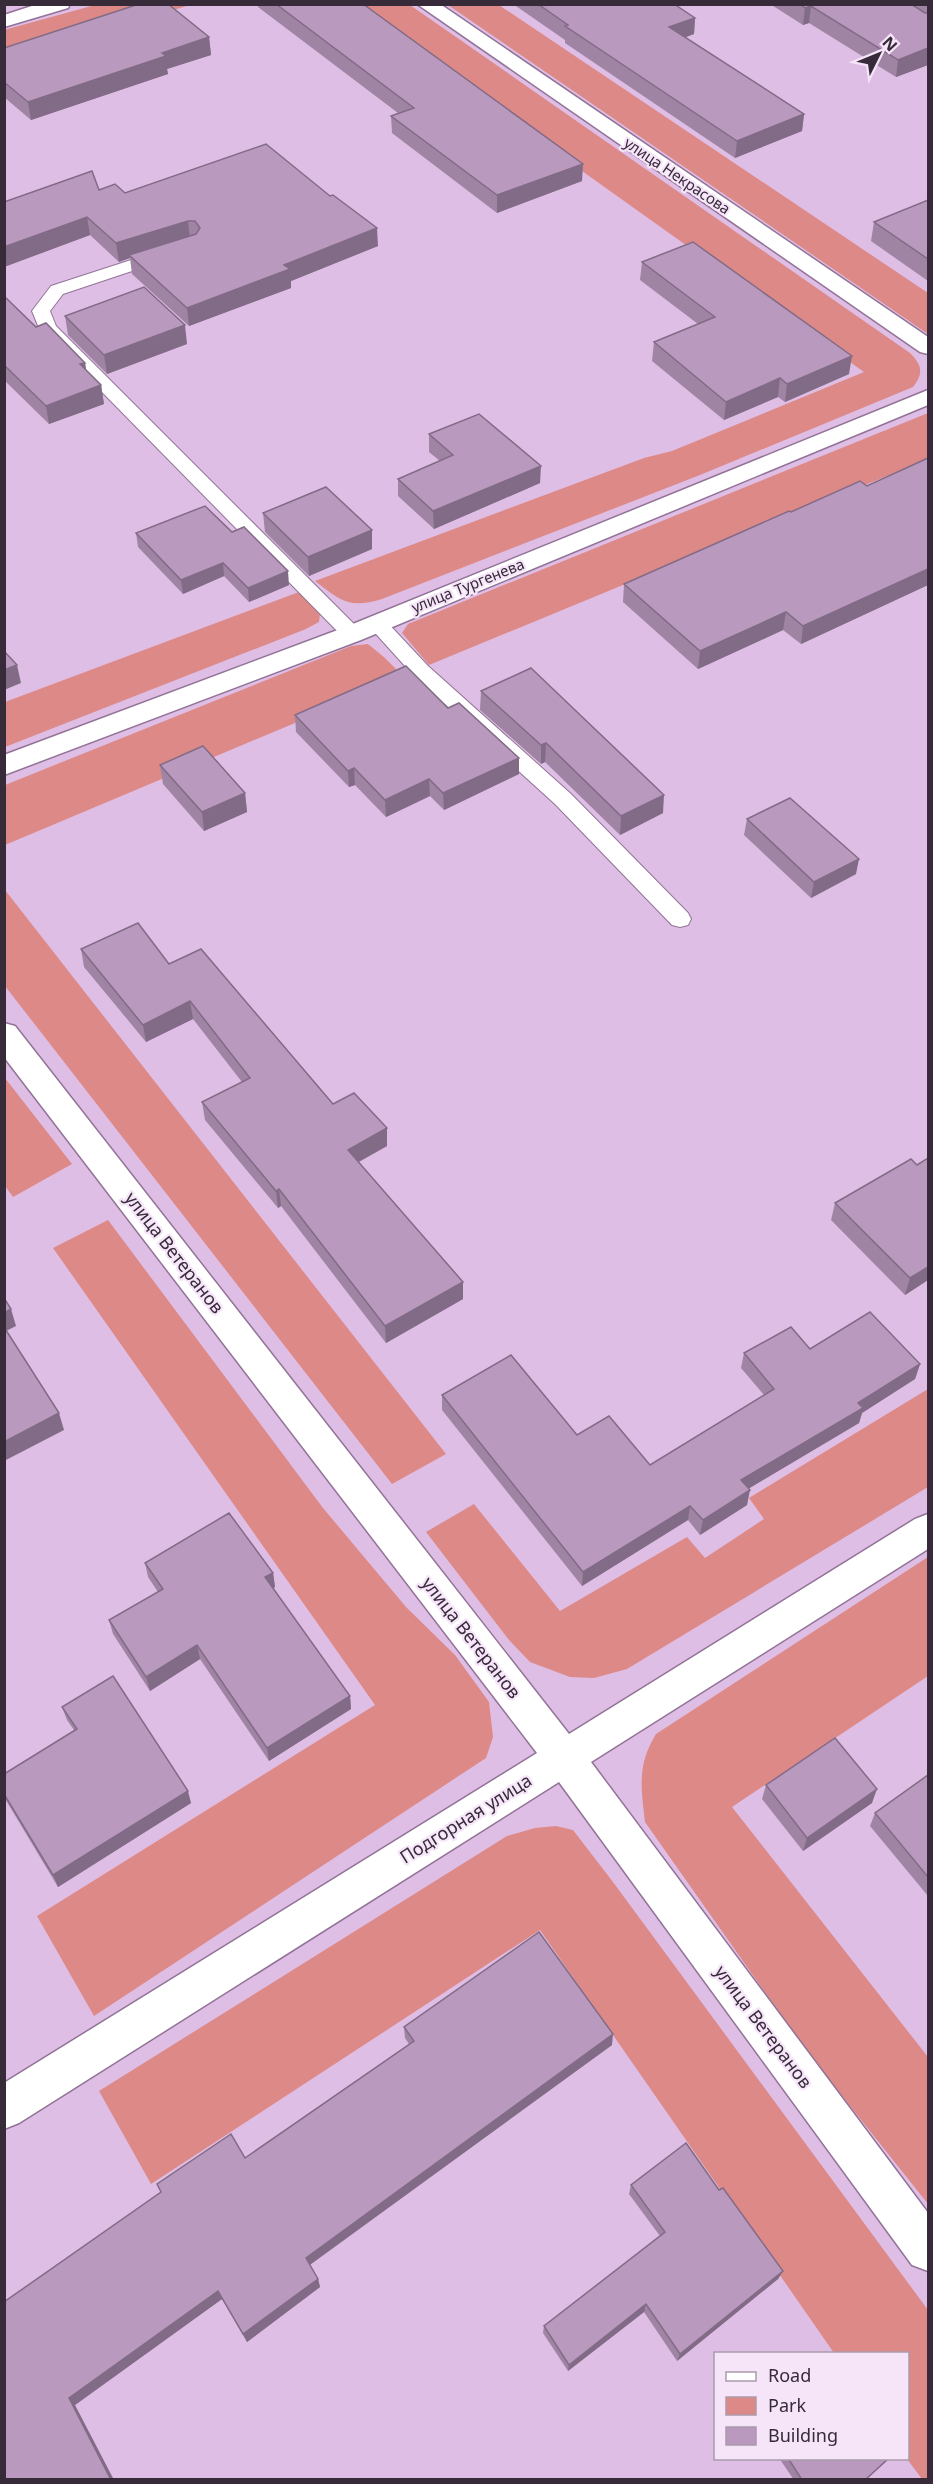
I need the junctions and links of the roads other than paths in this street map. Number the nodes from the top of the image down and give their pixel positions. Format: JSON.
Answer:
{"nodes":[{"id":1,"x":61,"y":4,"type":"edge"},
{"id":2,"x":426,"y":4,"type":"edge"},
{"id":3,"x":4,"y":21,"type":"edge"},
{"id":4,"x":180,"y":249,"type":"edge"},
{"id":5,"x":928,"y":347,"type":"edge"},
{"id":6,"x":928,"y":397,"type":"edge"},
{"id":7,"x":377,"y":624,"type":"junction"},
{"id":8,"x":352,"y":634,"type":"junction"},
{"id":9,"x":4,"y":766,"type":"edge"},
{"id":10,"x":680,"y":919,"type":"dead end"},
{"id":11,"x":4,"y":1034,"type":"edge"},
{"id":12,"x":928,"y":1530,"type":"edge"},
{"id":13,"x":564,"y":1758,"type":"junction"},
{"id":14,"x":4,"y":2108,"type":"edge"},
{"id":15,"x":928,"y":2249,"type":"edge"}],
"edges":[{"from":1,"to":3,"type":"street"},
{"from":2,"to":5,"type":"street","name":"улица Некрасова"},
{"from":4,"to":8,"type":"lane"},
{"from":6,"to":7,"type":"street","name":"улица Тургенева"},
{"from":7,"to":8,"type":"street","name":"улица Тургенева"},
{"from":7,"to":10,"type":"lane"},
{"from":8,"to":9,"type":"street","name":"улица Тургенева"},
{"from":11,"to":13,"type":"street","name":"улица Ветеранов"},
{"from":12,"to":13,"type":"street","name":"Подгорная улица"},
{"from":13,"to":14,"type":"street","name":"Подгорная улица"},
{"from":13,"to":15,"type":"street","name":"улица Ветеранов"}]}
